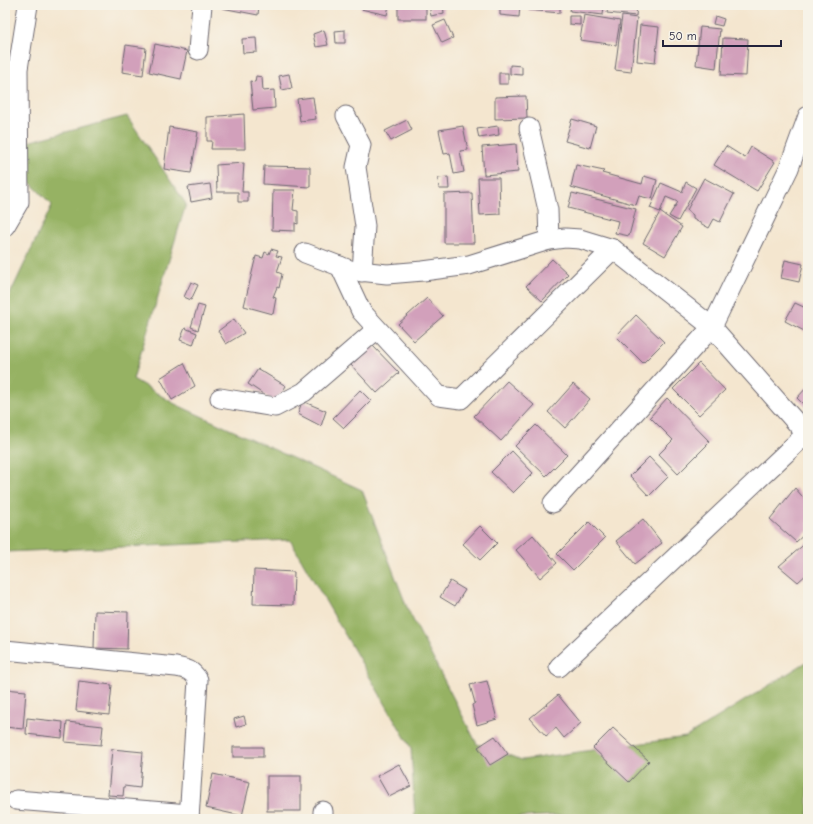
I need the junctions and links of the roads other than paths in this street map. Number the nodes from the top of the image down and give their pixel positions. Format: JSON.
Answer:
{"nodes":[{"id":1,"x":28,"y":5,"type":"edge"},
{"id":2,"x":202,"y":5,"type":"edge"},
{"id":3,"x":198,"y":50,"type":"dead end"},
{"id":4,"x":346,"y":116,"type":"dead end"},
{"id":5,"x":808,"y":116,"type":"edge"},
{"id":6,"x":529,"y":128,"type":"dead end"},
{"id":7,"x":5,"y":226,"type":"edge"},
{"id":8,"x":549,"y":240,"type":"junction"},
{"id":9,"x":613,"y":249,"type":"junction"},
{"id":10,"x":305,"y":253,"type":"dead end"},
{"id":11,"x":340,"y":266,"type":"junction"},
{"id":12,"x":362,"y":272,"type":"junction"},
{"id":13,"x":712,"y":327,"type":"junction"},
{"id":14,"x":377,"y":329,"type":"junction"},
{"id":15,"x":220,"y":398,"type":"dead end"},
{"id":16,"x":807,"y":434,"type":"edge"},
{"id":17,"x":553,"y":503,"type":"dead end"},
{"id":18,"x":5,"y":650,"type":"edge"},
{"id":19,"x":559,"y":667,"type":"dead end"},
{"id":20,"x":16,"y":800,"type":"dead end"},
{"id":21,"x":189,"y":816,"type":"edge"}],
"edges":[{"from":1,"to":7,"type":"street"},
{"from":2,"to":3,"type":"street"},
{"from":4,"to":12,"type":"street"},
{"from":5,"to":13,"type":"street"},
{"from":6,"to":8,"type":"street"},
{"from":8,"to":9,"type":"street"},
{"from":8,"to":12,"type":"street"},
{"from":9,"to":13,"type":"street"},
{"from":9,"to":14,"type":"street"},
{"from":10,"to":11,"type":"street"},
{"from":11,"to":12,"type":"street"},
{"from":11,"to":14,"type":"street"},
{"from":13,"to":16,"type":"street"},
{"from":13,"to":17,"type":"street"},
{"from":14,"to":15,"type":"street"},
{"from":16,"to":19,"type":"street"},
{"from":18,"to":21,"type":"street"},
{"from":20,"to":21,"type":"street"}]}
